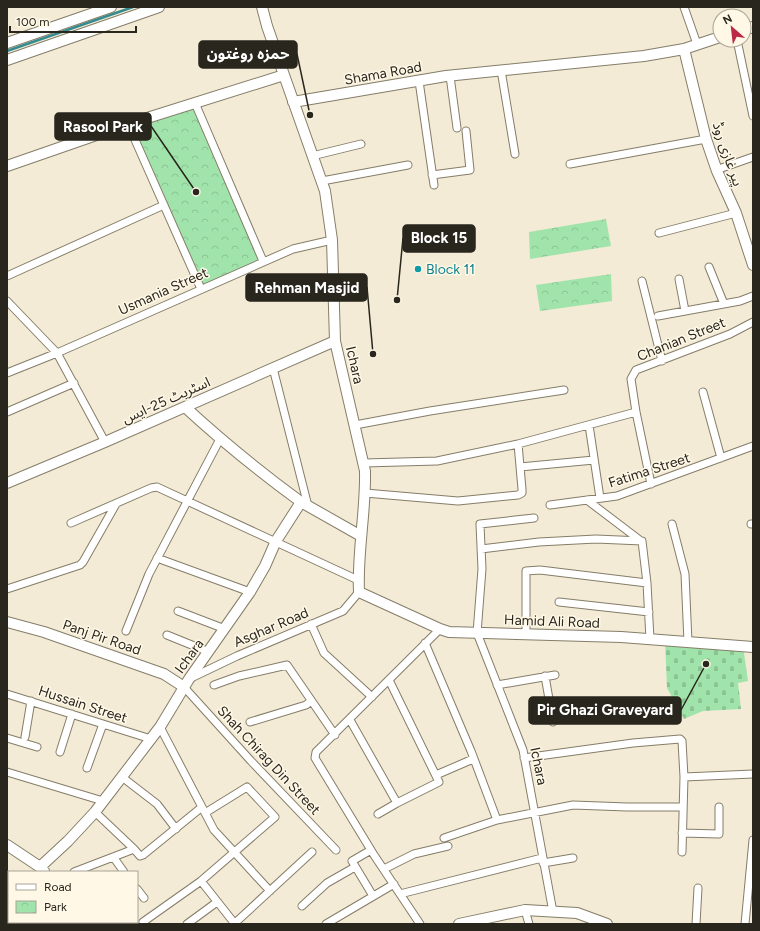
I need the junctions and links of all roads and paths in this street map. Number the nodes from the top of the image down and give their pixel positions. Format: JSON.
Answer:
{"nodes":[{"id":1,"x":111,"y":7,"type":"edge"},
{"id":2,"x":159,"y":7,"type":"edge"},
{"id":3,"x":684,"y":7,"type":"edge"},
{"id":4,"x":261,"y":10,"type":"edge"},
{"id":5,"x":712,"y":39,"type":"edge"},
{"id":6,"x":7,"y":43,"type":"edge"},
{"id":7,"x":697,"y":44,"type":"junction"},
{"id":8,"x":739,"y":48,"type":"edge"},
{"id":9,"x":684,"y":49,"type":"junction"},
{"id":10,"x":7,"y":60,"type":"edge"},
{"id":11,"x":501,"y":70,"type":"junction"},
{"id":12,"x":284,"y":75,"type":"junction"},
{"id":13,"x":450,"y":76,"type":"junction"},
{"id":14,"x":419,"y":81,"type":"junction"},
{"id":15,"x":293,"y":102,"type":"junction"},
{"id":16,"x":195,"y":103,"type":"junction"},
{"id":17,"x":753,"y":116,"type":"edge"},
{"id":18,"x":128,"y":124,"type":"junction"},
{"id":19,"x":457,"y":128,"type":"dead end"},
{"id":20,"x":466,"y":131,"type":"dead end"},
{"id":21,"x":706,"y":139,"type":"junction"},
{"id":22,"x":361,"y":144,"type":"dead end"},
{"id":23,"x":515,"y":154,"type":"dead end"},
{"id":24,"x":312,"y":156,"type":"junction"},
{"id":25,"x":753,"y":157,"type":"edge"},
{"id":26,"x":570,"y":164,"type":"dead end"},
{"id":27,"x":408,"y":165,"type":"dead end"},
{"id":28,"x":7,"y":166,"type":"edge"},
{"id":29,"x":716,"y":170,"type":"junction"},
{"id":30,"x":432,"y":175,"type":"junction"},
{"id":31,"x":322,"y":181,"type":"junction"},
{"id":32,"x":434,"y":185,"type":"dead end"},
{"id":33,"x":164,"y":205,"type":"junction"},
{"id":34,"x":736,"y":213,"type":"junction"},
{"id":35,"x":659,"y":233,"type":"dead end"},
{"id":36,"x":332,"y":240,"type":"junction"},
{"id":37,"x":264,"y":261,"type":"junction"},
{"id":38,"x":753,"y":265,"type":"edge"},
{"id":39,"x":709,"y":267,"type":"dead end"},
{"id":40,"x":7,"y":276,"type":"edge"},
{"id":41,"x":679,"y":279,"type":"dead end"},
{"id":42,"x":642,"y":281,"type":"dead end"},
{"id":43,"x":201,"y":288,"type":"junction"},
{"id":44,"x":753,"y":296,"type":"edge"},
{"id":45,"x":8,"y":303,"type":"edge"},
{"id":46,"x":724,"y":304,"type":"junction"},
{"id":47,"x":685,"y":311,"type":"junction"},
{"id":48,"x":658,"y":316,"type":"dead end"},
{"id":49,"x":753,"y":322,"type":"edge"},
{"id":50,"x":336,"y":341,"type":"junction"},
{"id":51,"x":57,"y":353,"type":"junction"},
{"id":52,"x":662,"y":361,"type":"junction"},
{"id":53,"x":273,"y":368,"type":"junction"},
{"id":54,"x":7,"y":373,"type":"edge"},
{"id":55,"x":74,"y":383,"type":"junction"},
{"id":56,"x":564,"y":390,"type":"dead end"},
{"id":57,"x":702,"y":392,"type":"dead end"},
{"id":58,"x":185,"y":407,"type":"junction"},
{"id":59,"x":7,"y":412,"type":"edge"},
{"id":60,"x":636,"y":412,"type":"junction"},
{"id":61,"x":355,"y":425,"type":"junction"},
{"id":62,"x":589,"y":425,"type":"junction"},
{"id":63,"x":220,"y":439,"type":"junction"},
{"id":64,"x":105,"y":442,"type":"junction"},
{"id":65,"x":518,"y":444,"type":"junction"},
{"id":66,"x":753,"y":446,"type":"edge"},
{"id":67,"x":722,"y":458,"type":"junction"},
{"id":68,"x":594,"y":460,"type":"junction"},
{"id":69,"x":364,"y":463,"type":"junction"},
{"id":70,"x":520,"y":467,"type":"junction"},
{"id":71,"x":7,"y":483,"type":"edge"},
{"id":72,"x":651,"y":484,"type":"junction"},
{"id":73,"x":366,"y":493,"type":"junction"},
{"id":74,"x":600,"y":498,"type":"junction"},
{"id":75,"x":587,"y":500,"type":"junction"},
{"id":76,"x":186,"y":501,"type":"junction"},
{"id":77,"x":116,"y":504,"type":"junction"},
{"id":78,"x":304,"y":504,"type":"junction"},
{"id":79,"x":550,"y":505,"type":"dead end"},
{"id":80,"x":534,"y":518,"type":"dead end"},
{"id":81,"x":71,"y":523,"type":"dead end"},
{"id":82,"x":672,"y":524,"type":"dead end"},
{"id":83,"x":361,"y":536,"type":"junction"},
{"id":84,"x":276,"y":541,"type":"junction"},
{"id":85,"x":642,"y":541,"type":"junction"},
{"id":86,"x":481,"y":549,"type":"junction"},
{"id":87,"x":157,"y":558,"type":"junction"},
{"id":88,"x":358,"y":580,"type":"junction"},
{"id":89,"x":647,"y":583,"type":"junction"},
{"id":90,"x":7,"y":589,"type":"edge"},
{"id":91,"x":250,"y":592,"type":"junction"},
{"id":92,"x":359,"y":592,"type":"junction"},
{"id":93,"x":559,"y":602,"type":"dead end"},
{"id":94,"x":178,"y":611,"type":"dead end"},
{"id":95,"x":649,"y":612,"type":"junction"},
{"id":96,"x":7,"y":622,"type":"edge"},
{"id":97,"x":311,"y":624,"type":"junction"},
{"id":98,"x":440,"y":628,"type":"junction"},
{"id":99,"x":225,"y":629,"type":"junction"},
{"id":100,"x":126,"y":631,"type":"dead end"},
{"id":101,"x":477,"y":632,"type":"junction"},
{"id":102,"x":526,"y":634,"type":"junction"},
{"id":103,"x":167,"y":635,"type":"dead end"},
{"id":104,"x":650,"y":639,"type":"junction"},
{"id":105,"x":688,"y":642,"type":"junction"},
{"id":106,"x":425,"y":643,"type":"junction"},
{"id":107,"x":753,"y":647,"type":"edge"},
{"id":108,"x":209,"y":652,"type":"junction"},
{"id":109,"x":555,"y":674,"type":"dead end"},
{"id":110,"x":545,"y":676,"type":"junction"},
{"id":111,"x":389,"y":680,"type":"junction"},
{"id":112,"x":186,"y":683,"type":"junction"},
{"id":113,"x":214,"y":685,"type":"dead end"},
{"id":114,"x":497,"y":685,"type":"junction"},
{"id":115,"x":7,"y":694,"type":"edge"},
{"id":116,"x":372,"y":697,"type":"junction"},
{"id":117,"x":31,"y":701,"type":"junction"},
{"id":118,"x":311,"y":701,"type":"junction"},
{"id":119,"x":72,"y":714,"type":"junction"},
{"id":120,"x":350,"y":720,"type":"junction"},
{"id":121,"x":250,"y":722,"type":"dead end"},
{"id":122,"x":553,"y":722,"type":"dead end"},
{"id":123,"x":103,"y":724,"type":"junction"},
{"id":124,"x":160,"y":727,"type":"junction"},
{"id":125,"x":334,"y":735,"type":"junction"},
{"id":126,"x":25,"y":737,"type":"dead end"},
{"id":127,"x":7,"y":738,"type":"edge"},
{"id":128,"x":151,"y":739,"type":"junction"},
{"id":129,"x":37,"y":747,"type":"dead end"},
{"id":130,"x":60,"y":752,"type":"dead end"},
{"id":131,"x":524,"y":758,"type":"junction"},
{"id":132,"x":473,"y":759,"type":"junction"},
{"id":133,"x":87,"y":768,"type":"dead end"},
{"id":134,"x":7,"y":772,"type":"edge"},
{"id":135,"x":753,"y":774,"type":"edge"},
{"id":136,"x":436,"y":775,"type":"junction"},
{"id":137,"x":122,"y":777,"type":"junction"},
{"id":138,"x":684,"y":777,"type":"junction"},
{"id":139,"x":104,"y":801,"type":"junction"},
{"id":140,"x":397,"y":803,"type":"junction"},
{"id":141,"x":683,"y":807,"type":"junction"},
{"id":142,"x":719,"y":807,"type":"dead end"},
{"id":143,"x":204,"y":810,"type":"junction"},
{"id":144,"x":95,"y":812,"type":"junction"},
{"id":145,"x":534,"y":812,"type":"junction"},
{"id":146,"x":378,"y":814,"type":"dead end"},
{"id":147,"x":497,"y":820,"type":"junction"},
{"id":148,"x":176,"y":829,"type":"junction"},
{"id":149,"x":682,"y":833,"type":"junction"},
{"id":150,"x":444,"y":838,"type":"dead end"},
{"id":151,"x":753,"y":840,"type":"edge"},
{"id":152,"x":7,"y":844,"type":"edge"},
{"id":153,"x":448,"y":846,"type":"dead end"},
{"id":154,"x":134,"y":849,"type":"junction"},
{"id":155,"x":336,"y":850,"type":"dead end"},
{"id":156,"x":371,"y":850,"type":"junction"},
{"id":157,"x":233,"y":852,"type":"junction"},
{"id":158,"x":312,"y":852,"type":"dead end"},
{"id":159,"x":682,"y":852,"type":"dead end"},
{"id":160,"x":114,"y":858,"type":"junction"},
{"id":161,"x":573,"y":858,"type":"dead end"},
{"id":162,"x":543,"y":860,"type":"junction"},
{"id":163,"x":355,"y":866,"type":"junction"},
{"id":164,"x":42,"y":869,"type":"edge"},
{"id":165,"x":384,"y":869,"type":"junction"},
{"id":166,"x":77,"y":871,"type":"edge"},
{"id":167,"x":123,"y":871,"type":"edge"},
{"id":168,"x":200,"y":881,"type":"junction"},
{"id":169,"x":394,"y":884,"type":"junction"},
{"id":170,"x":698,"y":888,"type":"dead end"},
{"id":171,"x":138,"y":890,"type":"edge"},
{"id":172,"x":270,"y":891,"type":"junction"},
{"id":173,"x":400,"y":894,"type":"junction"},
{"id":174,"x":373,"y":896,"type":"junction"},
{"id":175,"x":144,"y":898,"type":"dead end"},
{"id":176,"x":218,"y":902,"type":"junction"},
{"id":177,"x":302,"y":906,"type":"dead end"},
{"id":178,"x":525,"y":910,"type":"junction"},
{"id":179,"x":553,"y":912,"type":"junction"},
{"id":180,"x":143,"y":922,"type":"dead end"},
{"id":181,"x":595,"y":922,"type":"edge"},
{"id":182,"x":470,"y":923,"type":"edge"},
{"id":183,"x":187,"y":924,"type":"edge"},
{"id":184,"x":235,"y":924,"type":"edge"},
{"id":185,"x":326,"y":924,"type":"edge"},
{"id":186,"x":420,"y":924,"type":"edge"},
{"id":187,"x":459,"y":924,"type":"edge"},
{"id":188,"x":529,"y":924,"type":"edge"},
{"id":189,"x":608,"y":924,"type":"edge"},
{"id":190,"x":696,"y":924,"type":"edge"},
{"id":191,"x":745,"y":924,"type":"edge"}],
"edges":[{"from":1,"to":6,"type":"street"},
{"from":2,"to":10,"type":"street"},
{"from":3,"to":7,"type":"street"},
{"from":4,"to":12,"type":"street"},
{"from":5,"to":7,"type":"street","name":"Shama Road"},
{"from":7,"to":9,"type":"street","name":"Shama Road"},
{"from":8,"to":17,"type":"street"},
{"from":9,"to":11,"type":"street","name":"Shama Road"},
{"from":9,"to":21,"type":"street","name":"پیر غازی روڈ"},
{"from":11,"to":13,"type":"street","name":"Shama Road"},
{"from":11,"to":23,"type":"street"},
{"from":12,"to":15,"type":"street"},
{"from":12,"to":16,"type":"street"},
{"from":13,"to":14,"type":"street","name":"Shama Road"},
{"from":13,"to":19,"type":"street"},
{"from":14,"to":15,"type":"street","name":"Shama Road"},
{"from":14,"to":30,"type":"street"},
{"from":15,"to":24,"type":"street"},
{"from":16,"to":18,"type":"street"},
{"from":16,"to":37,"type":"street"},
{"from":18,"to":28,"type":"street"},
{"from":18,"to":33,"type":"street"},
{"from":20,"to":30,"type":"street"},
{"from":21,"to":26,"type":"street"},
{"from":21,"to":29,"type":"street","name":"پیر غازی روڈ"},
{"from":22,"to":24,"type":"street"},
{"from":24,"to":31,"type":"street"},
{"from":25,"to":29,"type":"street"},
{"from":27,"to":31,"type":"street"},
{"from":29,"to":34,"type":"street","name":"پیر غازی روڈ"},
{"from":30,"to":32,"type":"street"},
{"from":31,"to":36,"type":"street"},
{"from":33,"to":40,"type":"street"},
{"from":33,"to":43,"type":"street"},
{"from":34,"to":35,"type":"street"},
{"from":34,"to":38,"type":"street","name":"پیر غازی روڈ"},
{"from":36,"to":37,"type":"street","name":"Usmania Street"},
{"from":36,"to":50,"type":"street"},
{"from":37,"to":43,"type":"street","name":"Usmania Street"},
{"from":39,"to":46,"type":"street"},
{"from":41,"to":47,"type":"street"},
{"from":42,"to":52,"type":"street"},
{"from":43,"to":51,"type":"street","name":"Usmania Street"},
{"from":44,"to":46,"type":"street"},
{"from":45,"to":51,"type":"street"},
{"from":46,"to":47,"type":"street"},
{"from":47,"to":48,"type":"street"},
{"from":49,"to":52,"type":"street","name":"Chanian Street"},
{"from":50,"to":53,"type":"street","name":"اسٹریٹ 25-ایس"},
{"from":50,"to":61,"type":"street","name":"Ichara"},
{"from":51,"to":54,"type":"street","name":"Usmania Street"},
{"from":51,"to":55,"type":"street"},
{"from":52,"to":60,"type":"street","name":"Chanian Street"},
{"from":53,"to":58,"type":"street","name":"اسٹریٹ 25-ایس"},
{"from":53,"to":78,"type":"street"},
{"from":55,"to":59,"type":"street"},
{"from":55,"to":64,"type":"street"},
{"from":56,"to":61,"type":"street"},
{"from":57,"to":67,"type":"street"},
{"from":58,"to":63,"type":"street"},
{"from":58,"to":64,"type":"street","name":"اسٹریٹ 25-ایس"},
{"from":60,"to":62,"type":"street"},
{"from":60,"to":72,"type":"street","name":"Chanian Street"},
{"from":61,"to":69,"type":"street","name":"Ichara"},
{"from":62,"to":65,"type":"street"},
{"from":62,"to":68,"type":"street"},
{"from":63,"to":76,"type":"street"},
{"from":63,"to":78,"type":"street"},
{"from":64,"to":71,"type":"street","name":"اسٹریٹ 25-ایس"},
{"from":65,"to":69,"type":"street"},
{"from":65,"to":70,"type":"street"},
{"from":66,"to":67,"type":"street","name":"Fatima Street"},
{"from":67,"to":72,"type":"street","name":"Fatima Street"},
{"from":68,"to":70,"type":"street"},
{"from":68,"to":74,"type":"street"},
{"from":69,"to":73,"type":"street","name":"Ichara"},
{"from":70,"to":73,"type":"street"},
{"from":72,"to":74,"type":"street","name":"Fatima Street"},
{"from":73,"to":83,"type":"street","name":"Ichara"},
{"from":74,"to":75,"type":"street","name":"Fatima Street"},
{"from":75,"to":79,"type":"street","name":"Fatima Street"},
{"from":75,"to":85,"type":"street"},
{"from":76,"to":77,"type":"street"},
{"from":76,"to":84,"type":"street"},
{"from":76,"to":87,"type":"street"},
{"from":77,"to":81,"type":"street"},
{"from":77,"to":90,"type":"street"},
{"from":78,"to":83,"type":"street"},
{"from":78,"to":84,"type":"street","name":"Ichara"},
{"from":80,"to":86,"type":"street"},
{"from":82,"to":105,"type":"street"},
{"from":83,"to":88,"type":"street","name":"Ichara"},
{"from":84,"to":88,"type":"street"},
{"from":84,"to":91,"type":"street","name":"Ichara"},
{"from":85,"to":86,"type":"street"},
{"from":85,"to":89,"type":"street"},
{"from":86,"to":101,"type":"street"},
{"from":87,"to":91,"type":"street"},
{"from":87,"to":100,"type":"street"},
{"from":88,"to":92,"type":"street","name":"Ichara"},
{"from":89,"to":95,"type":"street"},
{"from":89,"to":102,"type":"street"},
{"from":91,"to":99,"type":"street","name":"Ichara"},
{"from":92,"to":97,"type":"street","name":"Asghar Road"},
{"from":92,"to":98,"type":"street","name":"Hamid Ali Road"},
{"from":93,"to":95,"type":"street"},
{"from":94,"to":99,"type":"street"},
{"from":95,"to":104,"type":"street"},
{"from":96,"to":112,"type":"street","name":"Panj Pir Road"},
{"from":97,"to":112,"type":"street","name":"Asghar Road"},
{"from":97,"to":116,"type":"street"},
{"from":98,"to":101,"type":"street","name":"Hamid Ali Road"},
{"from":98,"to":106,"type":"street"},
{"from":99,"to":108,"type":"street","name":"Ichara"},
{"from":101,"to":102,"type":"street","name":"Hamid Ali Road"},
{"from":101,"to":114,"type":"street","name":"Ichara"},
{"from":102,"to":104,"type":"street","name":"Hamid Ali Road"},
{"from":103,"to":108,"type":"street"},
{"from":104,"to":105,"type":"street","name":"Hamid Ali Road"},
{"from":105,"to":107,"type":"street","name":"Hamid Ali Road"},
{"from":106,"to":111,"type":"street"},
{"from":106,"to":132,"type":"street"},
{"from":108,"to":112,"type":"street","name":"Ichara"},
{"from":109,"to":110,"type":"street"},
{"from":110,"to":114,"type":"street"},
{"from":110,"to":122,"type":"street"},
{"from":111,"to":116,"type":"street"},
{"from":111,"to":136,"type":"street"},
{"from":112,"to":124,"type":"street","name":"Ichara"},
{"from":112,"to":155,"type":"street","name":"Shah Chirag Din Street"},
{"from":113,"to":118,"type":"street"},
{"from":114,"to":131,"type":"street","name":"Ichara"},
{"from":115,"to":117,"type":"street","name":"Hussain Street"},
{"from":116,"to":120,"type":"street"},
{"from":117,"to":119,"type":"street","name":"Hussain Street"},
{"from":117,"to":126,"type":"street"},
{"from":118,"to":121,"type":"street"},
{"from":118,"to":125,"type":"street"},
{"from":119,"to":123,"type":"street","name":"Hussain Street"},
{"from":119,"to":130,"type":"street"},
{"from":120,"to":125,"type":"street"},
{"from":120,"to":140,"type":"street"},
{"from":123,"to":128,"type":"street","name":"Hussain Street"},
{"from":123,"to":133,"type":"street"},
{"from":124,"to":128,"type":"street","name":"Ichara"},
{"from":124,"to":143,"type":"street"},
{"from":125,"to":156,"type":"street"},
{"from":127,"to":129,"type":"street"},
{"from":128,"to":137,"type":"street","name":"Ichara"},
{"from":131,"to":138,"type":"street"},
{"from":131,"to":145,"type":"street","name":"Ichara"},
{"from":132,"to":136,"type":"street"},
{"from":132,"to":147,"type":"street"},
{"from":134,"to":139,"type":"street"},
{"from":135,"to":138,"type":"street"},
{"from":136,"to":140,"type":"street"},
{"from":137,"to":139,"type":"street","name":"Ichara"},
{"from":137,"to":148,"type":"street"},
{"from":138,"to":141,"type":"street"},
{"from":139,"to":144,"type":"street","name":"Ichara"},
{"from":140,"to":146,"type":"street"},
{"from":141,"to":145,"type":"street"},
{"from":141,"to":149,"type":"street"},
{"from":142,"to":149,"type":"street"},
{"from":143,"to":148,"type":"street"},
{"from":143,"to":157,"type":"street"},
{"from":143,"to":157,"type":"street"},
{"from":144,"to":154,"type":"street"},
{"from":144,"to":164,"type":"street","name":"Ichara"},
{"from":145,"to":147,"type":"street"},
{"from":145,"to":162,"type":"street","name":"Ichara"},
{"from":147,"to":150,"type":"street"},
{"from":148,"to":154,"type":"street"},
{"from":149,"to":159,"type":"street"},
{"from":151,"to":191,"type":"street"},
{"from":152,"to":164,"type":"street"},
{"from":153,"to":165,"type":"street"},
{"from":154,"to":160,"type":"street"},
{"from":156,"to":163,"type":"street"},
{"from":156,"to":165,"type":"street"},
{"from":157,"to":168,"type":"street"},
{"from":157,"to":172,"type":"street"},
{"from":158,"to":172,"type":"street"},
{"from":160,"to":166,"type":"street"},
{"from":160,"to":167,"type":"street"},
{"from":161,"to":162,"type":"street"},
{"from":162,"to":173,"type":"street"},
{"from":162,"to":179,"type":"street","name":"Ichara"},
{"from":163,"to":174,"type":"street"},
{"from":163,"to":177,"type":"street"},
{"from":165,"to":169,"type":"street"},
{"from":168,"to":176,"type":"street"},
{"from":168,"to":180,"type":"street"},
{"from":169,"to":173,"type":"street"},
{"from":169,"to":174,"type":"street"},
{"from":170,"to":190,"type":"street"},
{"from":171,"to":175,"type":"street"},
{"from":172,"to":184,"type":"street"},
{"from":173,"to":186,"type":"street"},
{"from":174,"to":185,"type":"street"},
{"from":176,"to":183,"type":"street"},
{"from":176,"to":184,"type":"street"},
{"from":178,"to":179,"type":"street"},
{"from":178,"to":182,"type":"street"},
{"from":178,"to":188,"type":"street"},
{"from":179,"to":181,"type":"street"},
{"from":181,"to":189,"type":"street"},
{"from":182,"to":187,"type":"street"}]}
